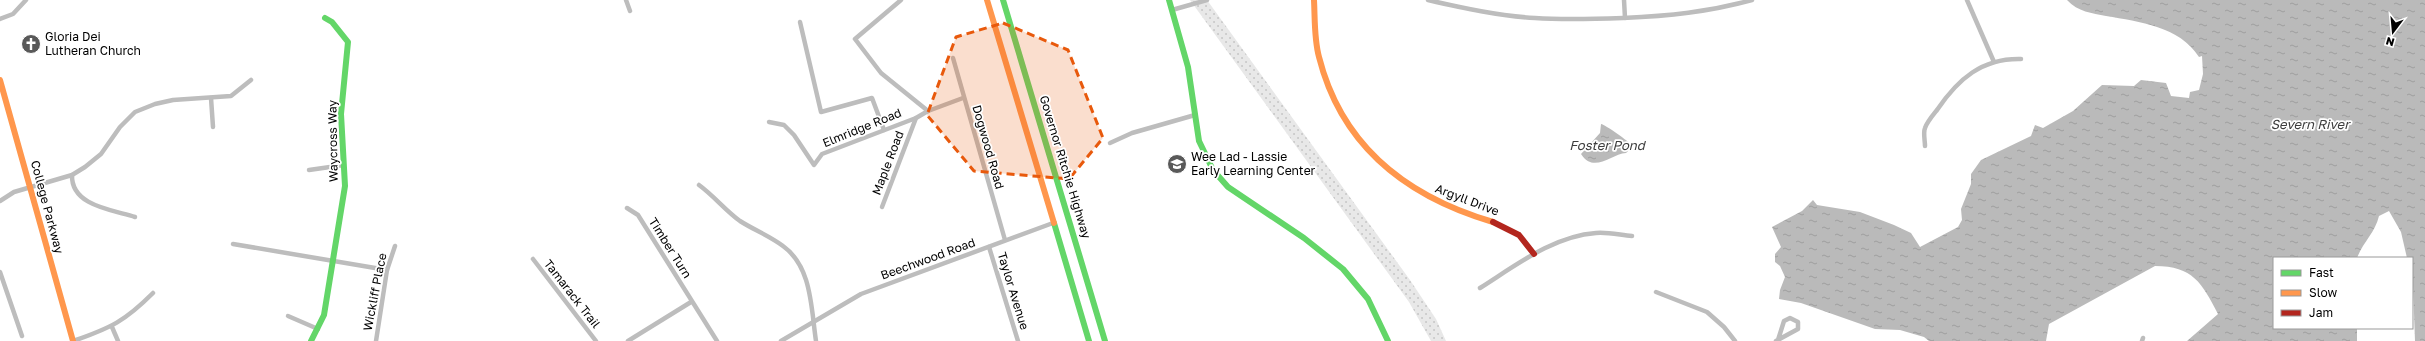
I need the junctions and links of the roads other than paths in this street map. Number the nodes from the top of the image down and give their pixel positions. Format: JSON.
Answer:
{"nodes":[{"id":1,"x":26,"y":0,"type":"edge"},
{"id":2,"x":626,"y":0,"type":"edge"},
{"id":3,"x":901,"y":0,"type":"edge"},
{"id":4,"x":987,"y":0,"type":"edge"},
{"id":5,"x":1003,"y":0,"type":"edge"},
{"id":6,"x":1170,"y":0,"type":"edge"},
{"id":7,"x":1207,"y":0,"type":"edge"},
{"id":8,"x":1314,"y":0,"type":"edge"},
{"id":9,"x":1428,"y":0,"type":"edge"},
{"id":10,"x":1624,"y":0,"type":"edge"},
{"id":11,"x":1752,"y":0,"type":"edge"},
{"id":12,"x":1966,"y":0,"type":"edge"},
{"id":13,"x":1172,"y":10,"type":"junction"},
{"id":14,"x":630,"y":11,"type":"dead end"},
{"id":15,"x":325,"y":18,"type":"dead end"},
{"id":16,"x":1625,"y":18,"type":"junction"},
{"id":17,"x":0,"y":19,"type":"edge"},
{"id":18,"x":800,"y":22,"type":"dead end"},
{"id":19,"x":953,"y":58,"type":"dead end"},
{"id":20,"x":2022,"y":59,"type":"dead end"},
{"id":21,"x":1994,"y":62,"type":"junction"},
{"id":22,"x":0,"y":80,"type":"edge"},
{"id":23,"x":251,"y":80,"type":"dead end"},
{"id":24,"x":211,"y":98,"type":"junction"},
{"id":25,"x":963,"y":98,"type":"junction"},
{"id":26,"x":928,"y":112,"type":"junction"},
{"id":27,"x":1037,"y":113,"type":"junction"},
{"id":28,"x":1021,"y":115,"type":"junction"},
{"id":29,"x":1195,"y":115,"type":"junction"},
{"id":30,"x":916,"y":118,"type":"junction"},
{"id":31,"x":769,"y":122,"type":"dead end"},
{"id":32,"x":212,"y":127,"type":"dead end"},
{"id":33,"x":884,"y":130,"type":"junction"},
{"id":34,"x":1110,"y":143,"type":"dead end"},
{"id":35,"x":1924,"y":146,"type":"dead end"},
{"id":36,"x":344,"y":165,"type":"junction"},
{"id":37,"x":309,"y":170,"type":"dead end"},
{"id":38,"x":72,"y":175,"type":"junction"},
{"id":39,"x":699,"y":185,"type":"dead end"},
{"id":40,"x":31,"y":187,"type":"junction"},
{"id":41,"x":0,"y":201,"type":"edge"},
{"id":42,"x":882,"y":206,"type":"dead end"},
{"id":43,"x":627,"y":208,"type":"dead end"},
{"id":44,"x":135,"y":217,"type":"dead end"},
{"id":45,"x":1053,"y":223,"type":"junction"},
{"id":46,"x":1632,"y":236,"type":"dead end"},
{"id":47,"x":1005,"y":240,"type":"junction"},
{"id":48,"x":233,"y":244,"type":"dead end"},
{"id":49,"x":395,"y":246,"type":"dead end"},
{"id":50,"x":989,"y":247,"type":"junction"},
{"id":51,"x":1534,"y":254,"type":"junction"},
{"id":52,"x":532,"y":259,"type":"dead end"},
{"id":53,"x":333,"y":260,"type":"junction"},
{"id":54,"x":387,"y":270,"type":"junction"},
{"id":55,"x":0,"y":272,"type":"edge"},
{"id":56,"x":1480,"y":288,"type":"dead end"},
{"id":57,"x":1656,"y":292,"type":"dead end"},
{"id":58,"x":154,"y":293,"type":"dead end"},
{"id":59,"x":691,"y":302,"type":"junction"},
{"id":60,"x":288,"y":316,"type":"dead end"},
{"id":61,"x":813,"y":321,"type":"junction"},
{"id":62,"x":112,"y":327,"type":"junction"},
{"id":63,"x":318,"y":329,"type":"junction"},
{"id":64,"x":22,"y":336,"type":"dead end"},
{"id":65,"x":1777,"y":340,"type":"edge"},
{"id":66,"x":73,"y":341,"type":"edge"},
{"id":67,"x":118,"y":341,"type":"edge"},
{"id":68,"x":311,"y":341,"type":"edge"},
{"id":69,"x":376,"y":341,"type":"edge"},
{"id":70,"x":596,"y":341,"type":"edge"},
{"id":71,"x":628,"y":341,"type":"edge"},
{"id":72,"x":717,"y":341,"type":"edge"},
{"id":73,"x":781,"y":341,"type":"edge"},
{"id":74,"x":816,"y":341,"type":"edge"},
{"id":75,"x":1018,"y":341,"type":"edge"},
{"id":76,"x":1089,"y":341,"type":"edge"},
{"id":77,"x":1105,"y":341,"type":"edge"},
{"id":78,"x":1388,"y":341,"type":"edge"},
{"id":79,"x":1735,"y":341,"type":"edge"}],
"edges":[{"from":1,"to":17,"type":"street"},
{"from":2,"to":14,"type":"street"},
{"from":3,"to":26,"type":"street"},
{"from":4,"to":28,"type":"main road"},
{"from":5,"to":27,"type":"main road","name":"Governor Ritchie Highway"},
{"from":6,"to":13,"type":"main road"},
{"from":7,"to":13,"type":"street"},
{"from":8,"to":51,"type":"main road","name":"Argyll Drive"},
{"from":9,"to":16,"type":"street"},
{"from":10,"to":16,"type":"street"},
{"from":11,"to":16,"type":"street"},
{"from":12,"to":21,"type":"street"},
{"from":13,"to":29,"type":"main road"},
{"from":15,"to":36,"type":"main road","name":"Waycross Way"},
{"from":18,"to":33,"type":"street"},
{"from":19,"to":25,"type":"street","name":"Dogwood Road"},
{"from":20,"to":21,"type":"street"},
{"from":21,"to":35,"type":"street"},
{"from":22,"to":40,"type":"main road","name":"College Parkway"},
{"from":23,"to":24,"type":"street"},
{"from":24,"to":32,"type":"street"},
{"from":24,"to":38,"type":"street"},
{"from":25,"to":26,"type":"street"},
{"from":25,"to":47,"type":"street","name":"Dogwood Road"},
{"from":26,"to":30,"type":"street"},
{"from":27,"to":28,"type":"main road"},
{"from":27,"to":77,"type":"main road","name":"Governor Ritchie Highway"},
{"from":28,"to":45,"type":"main road"},
{"from":29,"to":34,"type":"street"},
{"from":29,"to":78,"type":"main road"},
{"from":30,"to":33,"type":"street","name":"Elmridge Road"},
{"from":30,"to":42,"type":"street","name":"Maple Road"},
{"from":31,"to":33,"type":"street","name":"Elmridge Road"},
{"from":36,"to":37,"type":"street"},
{"from":36,"to":53,"type":"main road","name":"Waycross Way"},
{"from":38,"to":40,"type":"street"},
{"from":38,"to":44,"type":"street"},
{"from":39,"to":61,"type":"street"},
{"from":40,"to":41,"type":"street"},
{"from":40,"to":66,"type":"main road","name":"College Parkway"},
{"from":43,"to":59,"type":"street","name":"Timber Turn"},
{"from":45,"to":47,"type":"street","name":"Beechwood Road"},
{"from":45,"to":76,"type":"main road"},
{"from":46,"to":51,"type":"street"},
{"from":47,"to":50,"type":"street","name":"Beechwood Road"},
{"from":48,"to":53,"type":"street"},
{"from":49,"to":54,"type":"street","name":"Wickliff Place"},
{"from":50,"to":61,"type":"street","name":"Beechwood Road"},
{"from":50,"to":75,"type":"street","name":"Taylor Avenue"},
{"from":51,"to":56,"type":"street"},
{"from":52,"to":70,"type":"street","name":"Tamarack Trail"},
{"from":53,"to":54,"type":"street"},
{"from":53,"to":63,"type":"main road","name":"Waycross Way"},
{"from":54,"to":69,"type":"street","name":"Wickliff Place"},
{"from":55,"to":64,"type":"street"},
{"from":57,"to":79,"type":"street"},
{"from":58,"to":62,"type":"street"},
{"from":59,"to":71,"type":"street"},
{"from":59,"to":72,"type":"street","name":"Timber Turn"},
{"from":60,"to":63,"type":"street"},
{"from":61,"to":73,"type":"street","name":"Beechwood Road"},
{"from":61,"to":74,"type":"street"},
{"from":62,"to":66,"type":"street"},
{"from":62,"to":67,"type":"street"},
{"from":63,"to":68,"type":"main road","name":"Waycross Way"},
{"from":65,"to":65,"type":"street"}]}
